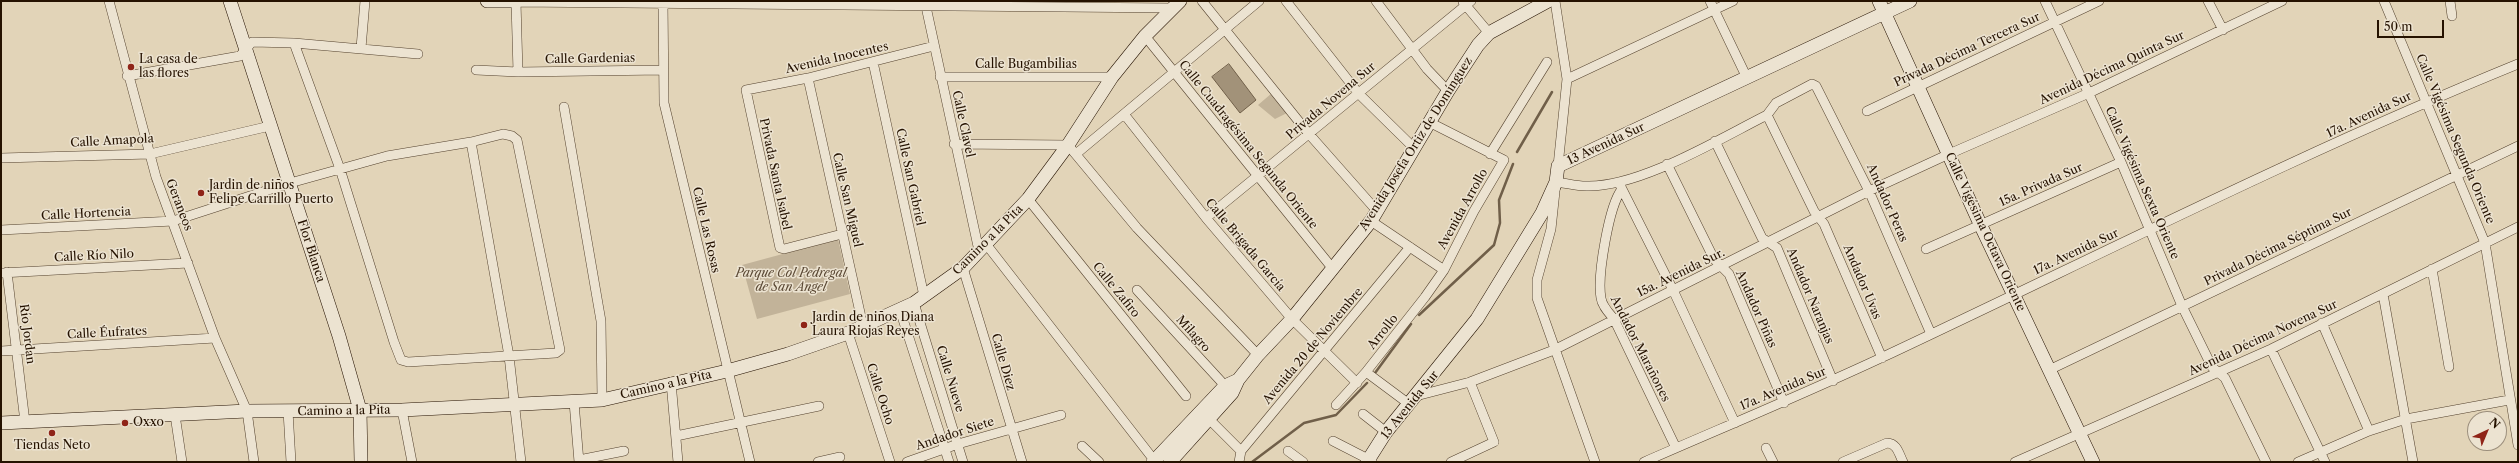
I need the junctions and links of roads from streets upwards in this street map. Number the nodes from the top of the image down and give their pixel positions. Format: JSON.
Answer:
{"nodes":[{"id":1,"x":109,"y":1,"type":"edge"},
{"id":2,"x":230,"y":1,"type":"edge"},
{"id":3,"x":365,"y":1,"type":"edge"},
{"id":4,"x":487,"y":1,"type":"edge"},
{"id":5,"x":516,"y":1,"type":"edge"},
{"id":6,"x":1202,"y":1,"type":"edge"},
{"id":7,"x":1259,"y":1,"type":"edge"},
{"id":8,"x":1286,"y":1,"type":"edge"},
{"id":9,"x":1376,"y":1,"type":"edge"},
{"id":10,"x":1548,"y":1,"type":"edge"},
{"id":11,"x":1554,"y":1,"type":"edge"},
{"id":12,"x":1710,"y":1,"type":"edge"},
{"id":13,"x":1733,"y":1,"type":"edge"},
{"id":14,"x":1910,"y":1,"type":"edge"},
{"id":15,"x":2045,"y":1,"type":"edge"},
{"id":16,"x":2099,"y":1,"type":"edge"},
{"id":17,"x":2208,"y":1,"type":"edge"},
{"id":18,"x":2282,"y":1,"type":"edge"},
{"id":19,"x":2384,"y":1,"type":"edge"},
{"id":20,"x":2450,"y":1,"type":"edge"},
{"id":21,"x":1466,"y":2,"type":"edge"},
{"id":22,"x":663,"y":3,"type":"edge"},
{"id":23,"x":926,"y":4,"type":"edge"},
{"id":24,"x":1176,"y":4,"type":"edge"},
{"id":25,"x":1882,"y":7,"type":"edge"},
{"id":26,"x":1714,"y":10,"type":"junction"},
{"id":27,"x":2452,"y":16,"type":"dead end"},
{"id":28,"x":2055,"y":22,"type":"junction"},
{"id":29,"x":1224,"y":29,"type":"junction"},
{"id":30,"x":2223,"y":30,"type":"junction"},
{"id":31,"x":1489,"y":33,"type":"junction"},
{"id":32,"x":1145,"y":36,"type":"junction"},
{"id":33,"x":294,"y":43,"type":"junction"},
{"id":34,"x":934,"y":46,"type":"junction"},
{"id":35,"x":246,"y":48,"type":"junction"},
{"id":36,"x":361,"y":48,"type":"junction"},
{"id":37,"x":1413,"y":48,"type":"junction"},
{"id":38,"x":418,"y":54,"type":"dead end"},
{"id":39,"x":873,"y":62,"type":"junction"},
{"id":40,"x":1547,"y":62,"type":"dead end"},
{"id":41,"x":2518,"y":64,"type":"edge"},
{"id":42,"x":476,"y":70,"type":"dead end"},
{"id":43,"x":664,"y":70,"type":"junction"},
{"id":44,"x":518,"y":72,"type":"junction"},
{"id":45,"x":1173,"y":72,"type":"junction"},
{"id":46,"x":127,"y":76,"type":"junction"},
{"id":47,"x":940,"y":77,"type":"junction"},
{"id":48,"x":1112,"y":77,"type":"junction"},
{"id":49,"x":808,"y":78,"type":"junction"},
{"id":50,"x":1747,"y":78,"type":"junction"},
{"id":51,"x":1567,"y":79,"type":"junction"},
{"id":52,"x":1919,"y":86,"type":"junction"},
{"id":53,"x":746,"y":90,"type":"joint"},
{"id":54,"x":1448,"y":91,"type":"junction"},
{"id":55,"x":2089,"y":93,"type":"junction"},
{"id":56,"x":1360,"y":94,"type":"junction"},
{"id":57,"x":2426,"y":102,"type":"junction"},
{"id":58,"x":564,"y":107,"type":"dead end"},
{"id":59,"x":1867,"y":111,"type":"dead end"},
{"id":60,"x":1124,"y":114,"type":"junction"},
{"id":61,"x":1767,"y":115,"type":"junction"},
{"id":62,"x":1429,"y":122,"type":"junction"},
{"id":63,"x":270,"y":126,"type":"junction"},
{"id":64,"x":1309,"y":134,"type":"junction"},
{"id":65,"x":1715,"y":141,"type":"junction"},
{"id":66,"x":471,"y":142,"type":"junction"},
{"id":67,"x":954,"y":144,"type":"junction"},
{"id":68,"x":2518,"y":146,"type":"edge"},
{"id":69,"x":1414,"y":148,"type":"junction"},
{"id":70,"x":1072,"y":149,"type":"junction"},
{"id":71,"x":150,"y":154,"type":"junction"},
{"id":72,"x":1490,"y":154,"type":"junction"},
{"id":73,"x":1949,"y":154,"type":"junction"},
{"id":74,"x":1,"y":158,"type":"edge"},
{"id":75,"x":2121,"y":162,"type":"junction"},
{"id":76,"x":1667,"y":164,"type":"junction"},
{"id":77,"x":1558,"y":166,"type":"junction"},
{"id":78,"x":340,"y":169,"type":"junction"},
{"id":79,"x":2456,"y":175,"type":"junction"},
{"id":80,"x":1259,"y":176,"type":"junction"},
{"id":81,"x":1556,"y":182,"type":"junction"},
{"id":82,"x":290,"y":184,"type":"junction"},
{"id":83,"x":1620,"y":185,"type":"junction"},
{"id":84,"x":1869,"y":191,"type":"junction"},
{"id":85,"x":1028,"y":199,"type":"junction"},
{"id":86,"x":1374,"y":216,"type":"junction"},
{"id":87,"x":1818,"y":216,"type":"junction"},
{"id":88,"x":1206,"y":218,"type":"junction"},
{"id":89,"x":173,"y":221,"type":"junction"},
{"id":90,"x":1981,"y":226,"type":"junction"},
{"id":91,"x":2518,"y":227,"type":"edge"},
{"id":92,"x":1,"y":230,"type":"edge"},
{"id":93,"x":2151,"y":230,"type":"junction"},
{"id":94,"x":842,"y":234,"type":"junction"},
{"id":95,"x":1769,"y":242,"type":"junction"},
{"id":96,"x":2485,"y":243,"type":"junction"},
{"id":97,"x":982,"y":247,"type":"junction"},
{"id":98,"x":1410,"y":248,"type":"junction"},
{"id":99,"x":1926,"y":249,"type":"dead end"},
{"id":100,"x":188,"y":263,"type":"junction"},
{"id":101,"x":1721,"y":266,"type":"junction"},
{"id":102,"x":963,"y":268,"type":"junction"},
{"id":103,"x":1333,"y":268,"type":"junction"},
{"id":104,"x":1444,"y":270,"type":"junction"},
{"id":105,"x":2432,"y":270,"type":"junction"},
{"id":106,"x":4,"y":272,"type":"edge"},
{"id":107,"x":1137,"y":290,"type":"dead end"},
{"id":108,"x":1673,"y":290,"type":"junction"},
{"id":109,"x":2013,"y":294,"type":"junction"},
{"id":110,"x":2383,"y":294,"type":"junction"},
{"id":111,"x":919,"y":300,"type":"junction"},
{"id":112,"x":2182,"y":306,"type":"junction"},
{"id":113,"x":900,"y":310,"type":"junction"},
{"id":114,"x":1292,"y":319,"type":"junction"},
{"id":115,"x":1614,"y":319,"type":"junction"},
{"id":116,"x":2322,"y":323,"type":"junction"},
{"id":117,"x":863,"y":326,"type":"junction"},
{"id":118,"x":848,"y":333,"type":"junction"},
{"id":119,"x":1931,"y":334,"type":"junction"},
{"id":120,"x":215,"y":338,"type":"junction"},
{"id":121,"x":2272,"y":349,"type":"junction"},
{"id":122,"x":17,"y":350,"type":"junction"},
{"id":123,"x":1554,"y":350,"type":"junction"},
{"id":124,"x":1,"y":351,"type":"edge"},
{"id":125,"x":1325,"y":352,"type":"junction"},
{"id":126,"x":1258,"y":355,"type":"junction"},
{"id":127,"x":508,"y":356,"type":"junction"},
{"id":128,"x":1882,"y":358,"type":"junction"},
{"id":129,"x":2449,"y":367,"type":"dead end"},
{"id":130,"x":2049,"y":370,"type":"junction"},
{"id":131,"x":727,"y":371,"type":"junction"},
{"id":132,"x":1366,"y":372,"type":"junction"},
{"id":133,"x":2219,"y":373,"type":"junction"},
{"id":134,"x":1833,"y":381,"type":"junction"},
{"id":135,"x":671,"y":382,"type":"junction"},
{"id":136,"x":1470,"y":382,"type":"junction"},
{"id":137,"x":1357,"y":383,"type":"junction"},
{"id":138,"x":1229,"y":390,"type":"junction"},
{"id":139,"x":1186,"y":396,"type":"dead end"},
{"id":140,"x":602,"y":400,"type":"junction"},
{"id":141,"x":1412,"y":400,"type":"junction"},
{"id":142,"x":2509,"y":400,"type":"junction"},
{"id":143,"x":574,"y":402,"type":"junction"},
{"id":144,"x":515,"y":403,"type":"junction"},
{"id":145,"x":1784,"y":403,"type":"junction"},
{"id":146,"x":1336,"y":405,"type":"dead end"},
{"id":147,"x":819,"y":406,"type":"dead end"},
{"id":148,"x":360,"y":410,"type":"junction"},
{"id":149,"x":402,"y":410,"type":"junction"},
{"id":150,"x":247,"y":411,"type":"junction"},
{"id":151,"x":288,"y":411,"type":"junction"},
{"id":152,"x":1363,"y":414,"type":"dead end"},
{"id":153,"x":175,"y":415,"type":"junction"},
{"id":154,"x":1061,"y":415,"type":"dead end"},
{"id":155,"x":1209,"y":419,"type":"junction"},
{"id":156,"x":2406,"y":419,"type":"junction"},
{"id":157,"x":24,"y":422,"type":"junction"},
{"id":158,"x":1,"y":423,"type":"edge"},
{"id":159,"x":740,"y":423,"type":"junction"},
{"id":160,"x":1735,"y":423,"type":"junction"},
{"id":161,"x":1011,"y":429,"type":"junction"},
{"id":162,"x":2369,"y":431,"type":"junction"},
{"id":163,"x":1386,"y":432,"type":"junction"},
{"id":164,"x":2079,"y":434,"type":"junction"},
{"id":165,"x":676,"y":436,"type":"junction"},
{"id":166,"x":1333,"y":441,"type":"dead end"},
{"id":167,"x":958,"y":444,"type":"junction"},
{"id":168,"x":2518,"y":445,"type":"edge"},
{"id":169,"x":1082,"y":446,"type":"dead end"},
{"id":170,"x":1676,"y":448,"type":"junction"},
{"id":171,"x":1766,"y":448,"type":"dead end"},
{"id":172,"x":944,"y":449,"type":"junction"},
{"id":173,"x":624,"y":451,"type":"dead end"},
{"id":174,"x":1241,"y":451,"type":"junction"},
{"id":175,"x":1288,"y":451,"type":"dead end"},
{"id":176,"x":2320,"y":452,"type":"junction"},
{"id":177,"x":840,"y":457,"type":"dead end"},
{"id":178,"x":579,"y":461,"type":"edge"},
{"id":179,"x":1154,"y":461,"type":"edge"},
{"id":180,"x":1370,"y":461,"type":"edge"},
{"id":181,"x":182,"y":462,"type":"edge"},
{"id":182,"x":254,"y":462,"type":"edge"},
{"id":183,"x":291,"y":462,"type":"edge"},
{"id":184,"x":361,"y":462,"type":"edge"},
{"id":185,"x":412,"y":462,"type":"edge"},
{"id":186,"x":521,"y":462,"type":"edge"},
{"id":187,"x":678,"y":462,"type":"edge"},
{"id":188,"x":750,"y":462,"type":"edge"},
{"id":189,"x":818,"y":462,"type":"edge"},
{"id":190,"x":890,"y":462,"type":"edge"},
{"id":191,"x":907,"y":462,"type":"edge"},
{"id":192,"x":948,"y":462,"type":"edge"},
{"id":193,"x":963,"y":462,"type":"edge"},
{"id":194,"x":1022,"y":462,"type":"edge"},
{"id":195,"x":1099,"y":462,"type":"edge"},
{"id":196,"x":1170,"y":462,"type":"edge"},
{"id":197,"x":1239,"y":462,"type":"edge"},
{"id":198,"x":1303,"y":462,"type":"edge"},
{"id":199,"x":1451,"y":462,"type":"edge"},
{"id":200,"x":1595,"y":462,"type":"edge"},
{"id":201,"x":1644,"y":462,"type":"edge"},
{"id":202,"x":1772,"y":462,"type":"edge"},
{"id":203,"x":1843,"y":462,"type":"edge"},
{"id":204,"x":1903,"y":462,"type":"edge"},
{"id":205,"x":2014,"y":462,"type":"edge"},
{"id":206,"x":2093,"y":462,"type":"edge"},
{"id":207,"x":2266,"y":462,"type":"edge"},
{"id":208,"x":2298,"y":462,"type":"edge"},
{"id":209,"x":2325,"y":462,"type":"edge"},
{"id":210,"x":2413,"y":462,"type":"edge"}],
"edges":[{"from":1,"to":46,"type":"street","name":"Geraneos"},
{"from":2,"to":35,"type":"street","name":"Flor Blanca"},
{"from":3,"to":36,"type":"street"},
{"from":4,"to":5,"type":"street"},
{"from":5,"to":22,"type":"street"},
{"from":5,"to":44,"type":"street"},
{"from":6,"to":29,"type":"street"},
{"from":7,"to":29,"type":"street"},
{"from":8,"to":56,"type":"street"},
{"from":9,"to":37,"type":"street"},
{"from":10,"to":31,"type":"street","name":"Avenida Josefa Ortiz de Domínguez"},
{"from":11,"to":51,"type":"street"},
{"from":12,"to":26,"type":"street"},
{"from":13,"to":26,"type":"street"},
{"from":14,"to":25,"type":"street","name":"13 Avenida Sur"},
{"from":15,"to":28,"type":"street","name":"Calle Vigésima Sexta Oriente"},
{"from":16,"to":28,"type":"street","name":"Privada Décima Tercera Sur"},
{"from":17,"to":30,"type":"street"},
{"from":18,"to":30,"type":"street","name":"Avenida Décima Quinta Sur"},
{"from":19,"to":57,"type":"street","name":"Calle Vigésima Segunda Oriente"},
{"from":20,"to":27,"type":"street"},
{"from":21,"to":31,"type":"street"},
{"from":21,"to":37,"type":"street","name":"Privada Novena Sur"},
{"from":22,"to":23,"type":"street"},
{"from":22,"to":43,"type":"street","name":"Calle Las Rosas"},
{"from":23,"to":24,"type":"street"},
{"from":23,"to":34,"type":"street","name":"Calle Clavel"},
{"from":24,"to":32,"type":"street","name":"Camino a la Pita"},
{"from":25,"to":50,"type":"street","name":"13 Avenida Sur"},
{"from":25,"to":52,"type":"street","name":"Calle Vigésima Octava Oriente"},
{"from":26,"to":50,"type":"street"},
{"from":26,"to":51,"type":"street"},
{"from":28,"to":52,"type":"street","name":"Privada Décima Tercera Sur"},
{"from":28,"to":55,"type":"street","name":"Calle Vigésima Sexta Oriente"},
{"from":29,"to":45,"type":"street"},
{"from":29,"to":64,"type":"street"},
{"from":30,"to":55,"type":"street","name":"Avenida Décima Quinta Sur"},
{"from":31,"to":54,"type":"street","name":"Avenida Josefa Ortiz de Domínguez"},
{"from":32,"to":45,"type":"street","name":"Calle Cuadragésima Segunda Oriente"},
{"from":32,"to":48,"type":"street","name":"Camino a la Pita"},
{"from":33,"to":35,"type":"street"},
{"from":33,"to":36,"type":"street"},
{"from":33,"to":78,"type":"street"},
{"from":34,"to":39,"type":"street","name":"Avenida Inocentes"},
{"from":34,"to":47,"type":"street","name":"Calle Clavel"},
{"from":35,"to":46,"type":"street"},
{"from":35,"to":63,"type":"street","name":"Flor Blanca"},
{"from":36,"to":38,"type":"street"},
{"from":37,"to":54,"type":"street"},
{"from":37,"to":56,"type":"street","name":"Privada Novena Sur"},
{"from":39,"to":49,"type":"street","name":"Avenida Inocentes"},
{"from":39,"to":111,"type":"street","name":"Calle San Gabriel"},
{"from":40,"to":72,"type":"street"},
{"from":41,"to":57,"type":"street","name":"17a. Avenida Sur"},
{"from":42,"to":44,"type":"street","name":"Calle Gardenias"},
{"from":43,"to":44,"type":"street","name":"Calle Gardenias"},
{"from":43,"to":131,"type":"street","name":"Calle Las Rosas"},
{"from":45,"to":60,"type":"street"},
{"from":45,"to":80,"type":"street","name":"Calle Cuadragésima Segunda Oriente"},
{"from":46,"to":71,"type":"street","name":"Geraneos"},
{"from":47,"to":48,"type":"street","name":"Calle Bugambilias"},
{"from":47,"to":67,"type":"street","name":"Calle Clavel"},
{"from":48,"to":70,"type":"street","name":"Camino a la Pita"},
{"from":49,"to":53,"type":"street","name":"Avenida Inocentes"},
{"from":49,"to":94,"type":"street","name":"Calle San Miguel"},
{"from":50,"to":77,"type":"street","name":"13 Avenida Sur"},
{"from":51,"to":77,"type":"street"},
{"from":52,"to":59,"type":"street","name":"Privada Décima Tercera Sur"},
{"from":52,"to":73,"type":"street","name":"Calle Vigésima Octava Oriente"},
{"from":53,"to":94,"type":"street","name":"Privada Santa Isabel"},
{"from":54,"to":62,"type":"street","name":"Avenida Josefa Ortiz de Domínguez"},
{"from":55,"to":73,"type":"street","name":"Avenida Décima Quinta Sur"},
{"from":55,"to":75,"type":"street","name":"Calle Vigésima Sexta Oriente"},
{"from":56,"to":64,"type":"street","name":"Privada Novena Sur"},
{"from":56,"to":69,"type":"street"},
{"from":57,"to":79,"type":"street","name":"Calle Vigésima Segunda Oriente"},
{"from":57,"to":93,"type":"street","name":"17a. Avenida Sur"},
{"from":58,"to":140,"type":"street"},
{"from":60,"to":70,"type":"street"},
{"from":60,"to":88,"type":"street","name":"Calle Brigada García"},
{"from":61,"to":65,"type":"street"},
{"from":61,"to":84,"type":"street","name":"Andador Peras"},
{"from":61,"to":87,"type":"street","name":"Andador Uvas"},
{"from":62,"to":69,"type":"street","name":"Avenida Josefa Ortiz de Domínguez"},
{"from":62,"to":72,"type":"street"},
{"from":63,"to":71,"type":"street","name":"Calle Amapola"},
{"from":63,"to":82,"type":"street","name":"Flor Blanca"},
{"from":64,"to":80,"type":"street","name":"Privada Novena Sur"},
{"from":64,"to":86,"type":"street"},
{"from":65,"to":76,"type":"street"},
{"from":65,"to":95,"type":"street","name":"Andador Naranjas"},
{"from":66,"to":78,"type":"street","name":"Calle Hortencia"},
{"from":66,"to":127,"type":"street"},
{"from":66,"to":127,"type":"street","name":"Calle Hortencia"},
{"from":67,"to":70,"type":"street"},
{"from":67,"to":97,"type":"street","name":"Calle Clavel"},
{"from":68,"to":79,"type":"street","name":"Privada Décima Séptima Sur"},
{"from":69,"to":86,"type":"street","name":"Avenida Josefa Ortiz de Domínguez"},
{"from":70,"to":85,"type":"street","name":"Camino a la Pita"},
{"from":70,"to":126,"type":"street"},
{"from":71,"to":74,"type":"street","name":"Calle Amapola"},
{"from":71,"to":89,"type":"street","name":"Geraneos"},
{"from":72,"to":104,"type":"street","name":"Avenida Arrollo"},
{"from":73,"to":84,"type":"street","name":"15a. Avenida Sur."},
{"from":73,"to":90,"type":"street","name":"Calle Vigésima Octava Oriente"},
{"from":75,"to":90,"type":"street","name":"15a. Privada Sur"},
{"from":75,"to":93,"type":"street","name":"Calle Vigésima Sexta Oriente"},
{"from":76,"to":83,"type":"street"},
{"from":76,"to":101,"type":"street","name":"Andador Piñas"},
{"from":77,"to":81,"type":"street","name":"13 Avenida Sur"},
{"from":78,"to":82,"type":"street","name":"Calle Hortencia"},
{"from":78,"to":127,"type":"street"},
{"from":79,"to":96,"type":"street","name":"Calle Vigésima Segunda Oriente"},
{"from":79,"to":112,"type":"street","name":"Privada Décima Séptima Sur"},
{"from":80,"to":88,"type":"street","name":"Privada Novena Sur"},
{"from":80,"to":103,"type":"street","name":"Calle Cuadragésima Segunda Oriente"},
{"from":81,"to":83,"type":"street"},
{"from":81,"to":123,"type":"street"},
{"from":81,"to":141,"type":"street","name":"13 Avenida Sur"},
{"from":82,"to":89,"type":"street","name":"Calle Hortencia"},
{"from":82,"to":148,"type":"street","name":"Flor Blanca"},
{"from":83,"to":108,"type":"street"},
{"from":83,"to":115,"type":"street","name":"Andador Marañones"},
{"from":84,"to":87,"type":"street","name":"15a. Avenida Sur."},
{"from":84,"to":119,"type":"street","name":"Andador Peras"},
{"from":85,"to":97,"type":"street","name":"Camino a la Pita"},
{"from":85,"to":139,"type":"street","name":"Calle Zafiro"},
{"from":86,"to":98,"type":"street"},
{"from":86,"to":103,"type":"street","name":"Avenida Josefa Ortiz de Domínguez"},
{"from":87,"to":95,"type":"street","name":"15a. Avenida Sur."},
{"from":87,"to":128,"type":"street","name":"Andador Uvas"},
{"from":88,"to":114,"type":"street","name":"Calle Brigada García"},
{"from":89,"to":92,"type":"street","name":"Calle Hortencia"},
{"from":89,"to":100,"type":"street","name":"Geraneos"},
{"from":90,"to":99,"type":"street","name":"15a. Privada Sur"},
{"from":90,"to":109,"type":"street","name":"Calle Vigésima Octava Oriente"},
{"from":91,"to":96,"type":"street","name":"Avenida Décima Novena Sur"},
{"from":93,"to":109,"type":"street","name":"17a. Avenida Sur"},
{"from":93,"to":112,"type":"street","name":"Calle Vigésima Sexta Oriente"},
{"from":94,"to":117,"type":"street","name":"Calle San Miguel"},
{"from":95,"to":101,"type":"street","name":"15a. Avenida Sur."},
{"from":95,"to":134,"type":"street","name":"Andador Naranjas"},
{"from":96,"to":105,"type":"street","name":"Avenida Décima Novena Sur"},
{"from":96,"to":142,"type":"street","name":"Calle Vigésima Segunda Oriente"},
{"from":97,"to":102,"type":"street","name":"Camino a la Pita"},
{"from":97,"to":179,"type":"street"},
{"from":98,"to":104,"type":"street"},
{"from":98,"to":125,"type":"street","name":"Avenida 20 de Noviembre"},
{"from":100,"to":106,"type":"street","name":"Calle Río Nilo"},
{"from":100,"to":120,"type":"street","name":"Geraneos"},
{"from":101,"to":108,"type":"street","name":"15a. Avenida Sur."},
{"from":101,"to":145,"type":"street","name":"Andador Piñas"},
{"from":102,"to":111,"type":"street","name":"Camino a la Pita"},
{"from":102,"to":161,"type":"street","name":"Calle Diez"},
{"from":103,"to":114,"type":"street","name":"Avenida Josefa Ortiz de Domínguez"},
{"from":104,"to":132,"type":"street","name":"Arrollo"},
{"from":105,"to":110,"type":"street","name":"Avenida Décima Novena Sur"},
{"from":105,"to":129,"type":"street"},
{"from":106,"to":122,"type":"street","name":"Río Jordan"},
{"from":107,"to":138,"type":"street","name":"Milagro"},
{"from":108,"to":115,"type":"street","name":"15a. Avenida Sur."},
{"from":108,"to":160,"type":"street"},
{"from":109,"to":119,"type":"street","name":"17a. Avenida Sur"},
{"from":109,"to":130,"type":"street","name":"Calle Vigésima Octava Oriente"},
{"from":110,"to":116,"type":"street","name":"Avenida Décima Novena Sur"},
{"from":110,"to":156,"type":"street"},
{"from":111,"to":113,"type":"street","name":"Camino a la Pita"},
{"from":111,"to":167,"type":"street","name":"Calle Nueve"},
{"from":112,"to":130,"type":"street","name":"Privada Décima Séptima Sur"},
{"from":112,"to":133,"type":"street","name":"Calle Vigésima Sexta Oriente"},
{"from":113,"to":117,"type":"street","name":"Camino a la Pita"},
{"from":113,"to":172,"type":"street"},
{"from":114,"to":125,"type":"street","name":"Calle Brigada García"},
{"from":114,"to":126,"type":"street","name":"Avenida Josefa Ortiz de Domínguez"},
{"from":115,"to":123,"type":"street","name":"15a. Avenida Sur."},
{"from":115,"to":170,"type":"street","name":"Andador Marañones"},
{"from":116,"to":121,"type":"street","name":"Avenida Décima Novena Sur"},
{"from":116,"to":162,"type":"street"},
{"from":117,"to":118,"type":"street","name":"Camino a la Pita"},
{"from":118,"to":131,"type":"street","name":"Camino a la Pita"},
{"from":118,"to":190,"type":"street","name":"Calle Ocho"},
{"from":119,"to":128,"type":"street","name":"17a. Avenida Sur"},
{"from":120,"to":122,"type":"street","name":"Calle Éufrates"},
{"from":120,"to":150,"type":"street","name":"Geraneos"},
{"from":121,"to":133,"type":"street","name":"Avenida Décima Novena Sur"},
{"from":121,"to":176,"type":"street"},
{"from":122,"to":124,"type":"street","name":"Calle Éufrates"},
{"from":122,"to":157,"type":"street","name":"Río Jordan"},
{"from":123,"to":136,"type":"street","name":"15a. Avenida Sur."},
{"from":123,"to":200,"type":"street"},
{"from":125,"to":137,"type":"street","name":"Calle Brigada García"},
{"from":125,"to":174,"type":"street","name":"Avenida 20 de Noviembre"},
{"from":126,"to":138,"type":"street","name":"Avenida Josefa Ortiz de Domínguez"},
{"from":127,"to":144,"type":"street"},
{"from":128,"to":134,"type":"street","name":"17a. Avenida Sur"},
{"from":130,"to":164,"type":"street","name":"Calle Vigésima Octava Oriente"},
{"from":131,"to":135,"type":"street","name":"Camino a la Pita"},
{"from":131,"to":159,"type":"street","name":"Calle Las Rosas"},
{"from":132,"to":137,"type":"street","name":"Arrollo"},
{"from":132,"to":141,"type":"street"},
{"from":133,"to":164,"type":"street","name":"Avenida Décima Novena Sur"},
{"from":133,"to":207,"type":"street","name":"Calle Vigésima Sexta Oriente"},
{"from":134,"to":145,"type":"street","name":"17a. Avenida Sur"},
{"from":135,"to":140,"type":"street","name":"Camino a la Pita"},
{"from":135,"to":165,"type":"street"},
{"from":136,"to":141,"type":"street","name":"15a. Avenida Sur."},
{"from":136,"to":199,"type":"street"},
{"from":137,"to":146,"type":"street","name":"Arrollo"},
{"from":138,"to":155,"type":"street","name":"Avenida Josefa Ortiz de Domínguez"},
{"from":138,"to":179,"type":"street","name":"Avenida Josefa Ortiz de Domínguez"},
{"from":140,"to":143,"type":"street","name":"Camino a la Pita"},
{"from":141,"to":163,"type":"street","name":"13 Avenida Sur"},
{"from":142,"to":156,"type":"street"},
{"from":142,"to":168,"type":"street","name":"Calle Vigésima Segunda Oriente"},
{"from":143,"to":144,"type":"street","name":"Camino a la Pita"},
{"from":143,"to":178,"type":"street"},
{"from":144,"to":149,"type":"street","name":"Camino a la Pita"},
{"from":144,"to":186,"type":"street"},
{"from":145,"to":160,"type":"street","name":"17a. Avenida Sur"},
{"from":147,"to":159,"type":"street"},
{"from":148,"to":149,"type":"street","name":"Camino a la Pita"},
{"from":148,"to":151,"type":"street","name":"Camino a la Pita"},
{"from":148,"to":184,"type":"street","name":"Flor Blanca"},
{"from":149,"to":185,"type":"street"},
{"from":150,"to":151,"type":"street","name":"Camino a la Pita"},
{"from":150,"to":153,"type":"street","name":"Camino a la Pita"},
{"from":150,"to":182,"type":"street","name":"Geraneos"},
{"from":151,"to":183,"type":"street"},
{"from":152,"to":163,"type":"street"},
{"from":153,"to":157,"type":"street","name":"Camino a la Pita"},
{"from":153,"to":181,"type":"street"},
{"from":154,"to":161,"type":"street","name":"Andador Siete"},
{"from":155,"to":174,"type":"street"},
{"from":155,"to":196,"type":"street","name":"Avenida Josefa Ortiz de Domínguez"},
{"from":156,"to":162,"type":"street"},
{"from":156,"to":210,"type":"street"},
{"from":157,"to":158,"type":"street","name":"Camino a la Pita"},
{"from":159,"to":165,"type":"street"},
{"from":159,"to":188,"type":"street","name":"Calle Las Rosas"},
{"from":160,"to":170,"type":"street","name":"17a. Avenida Sur"},
{"from":161,"to":167,"type":"street","name":"Andador Siete"},
{"from":161,"to":194,"type":"street","name":"Calle Diez"},
{"from":162,"to":176,"type":"street"},
{"from":163,"to":180,"type":"street","name":"13 Avenida Sur"},
{"from":164,"to":205,"type":"street","name":"Avenida Décima Novena Sur"},
{"from":164,"to":206,"type":"street","name":"Calle Vigésima Octava Oriente"},
{"from":165,"to":187,"type":"street"},
{"from":166,"to":180,"type":"street"},
{"from":167,"to":172,"type":"street","name":"Andador Siete"},
{"from":167,"to":193,"type":"street","name":"Calle Nueve"},
{"from":169,"to":195,"type":"street"},
{"from":170,"to":201,"type":"street","name":"17a. Avenida Sur"},
{"from":171,"to":202,"type":"street"},
{"from":172,"to":191,"type":"street","name":"Andador Siete"},
{"from":172,"to":192,"type":"street"},
{"from":173,"to":178,"type":"street"},
{"from":174,"to":197,"type":"street"},
{"from":175,"to":198,"type":"street"},
{"from":176,"to":208,"type":"street"},
{"from":176,"to":209,"type":"street"},
{"from":177,"to":189,"type":"street"},
{"from":203,"to":204,"type":"street"}]}
